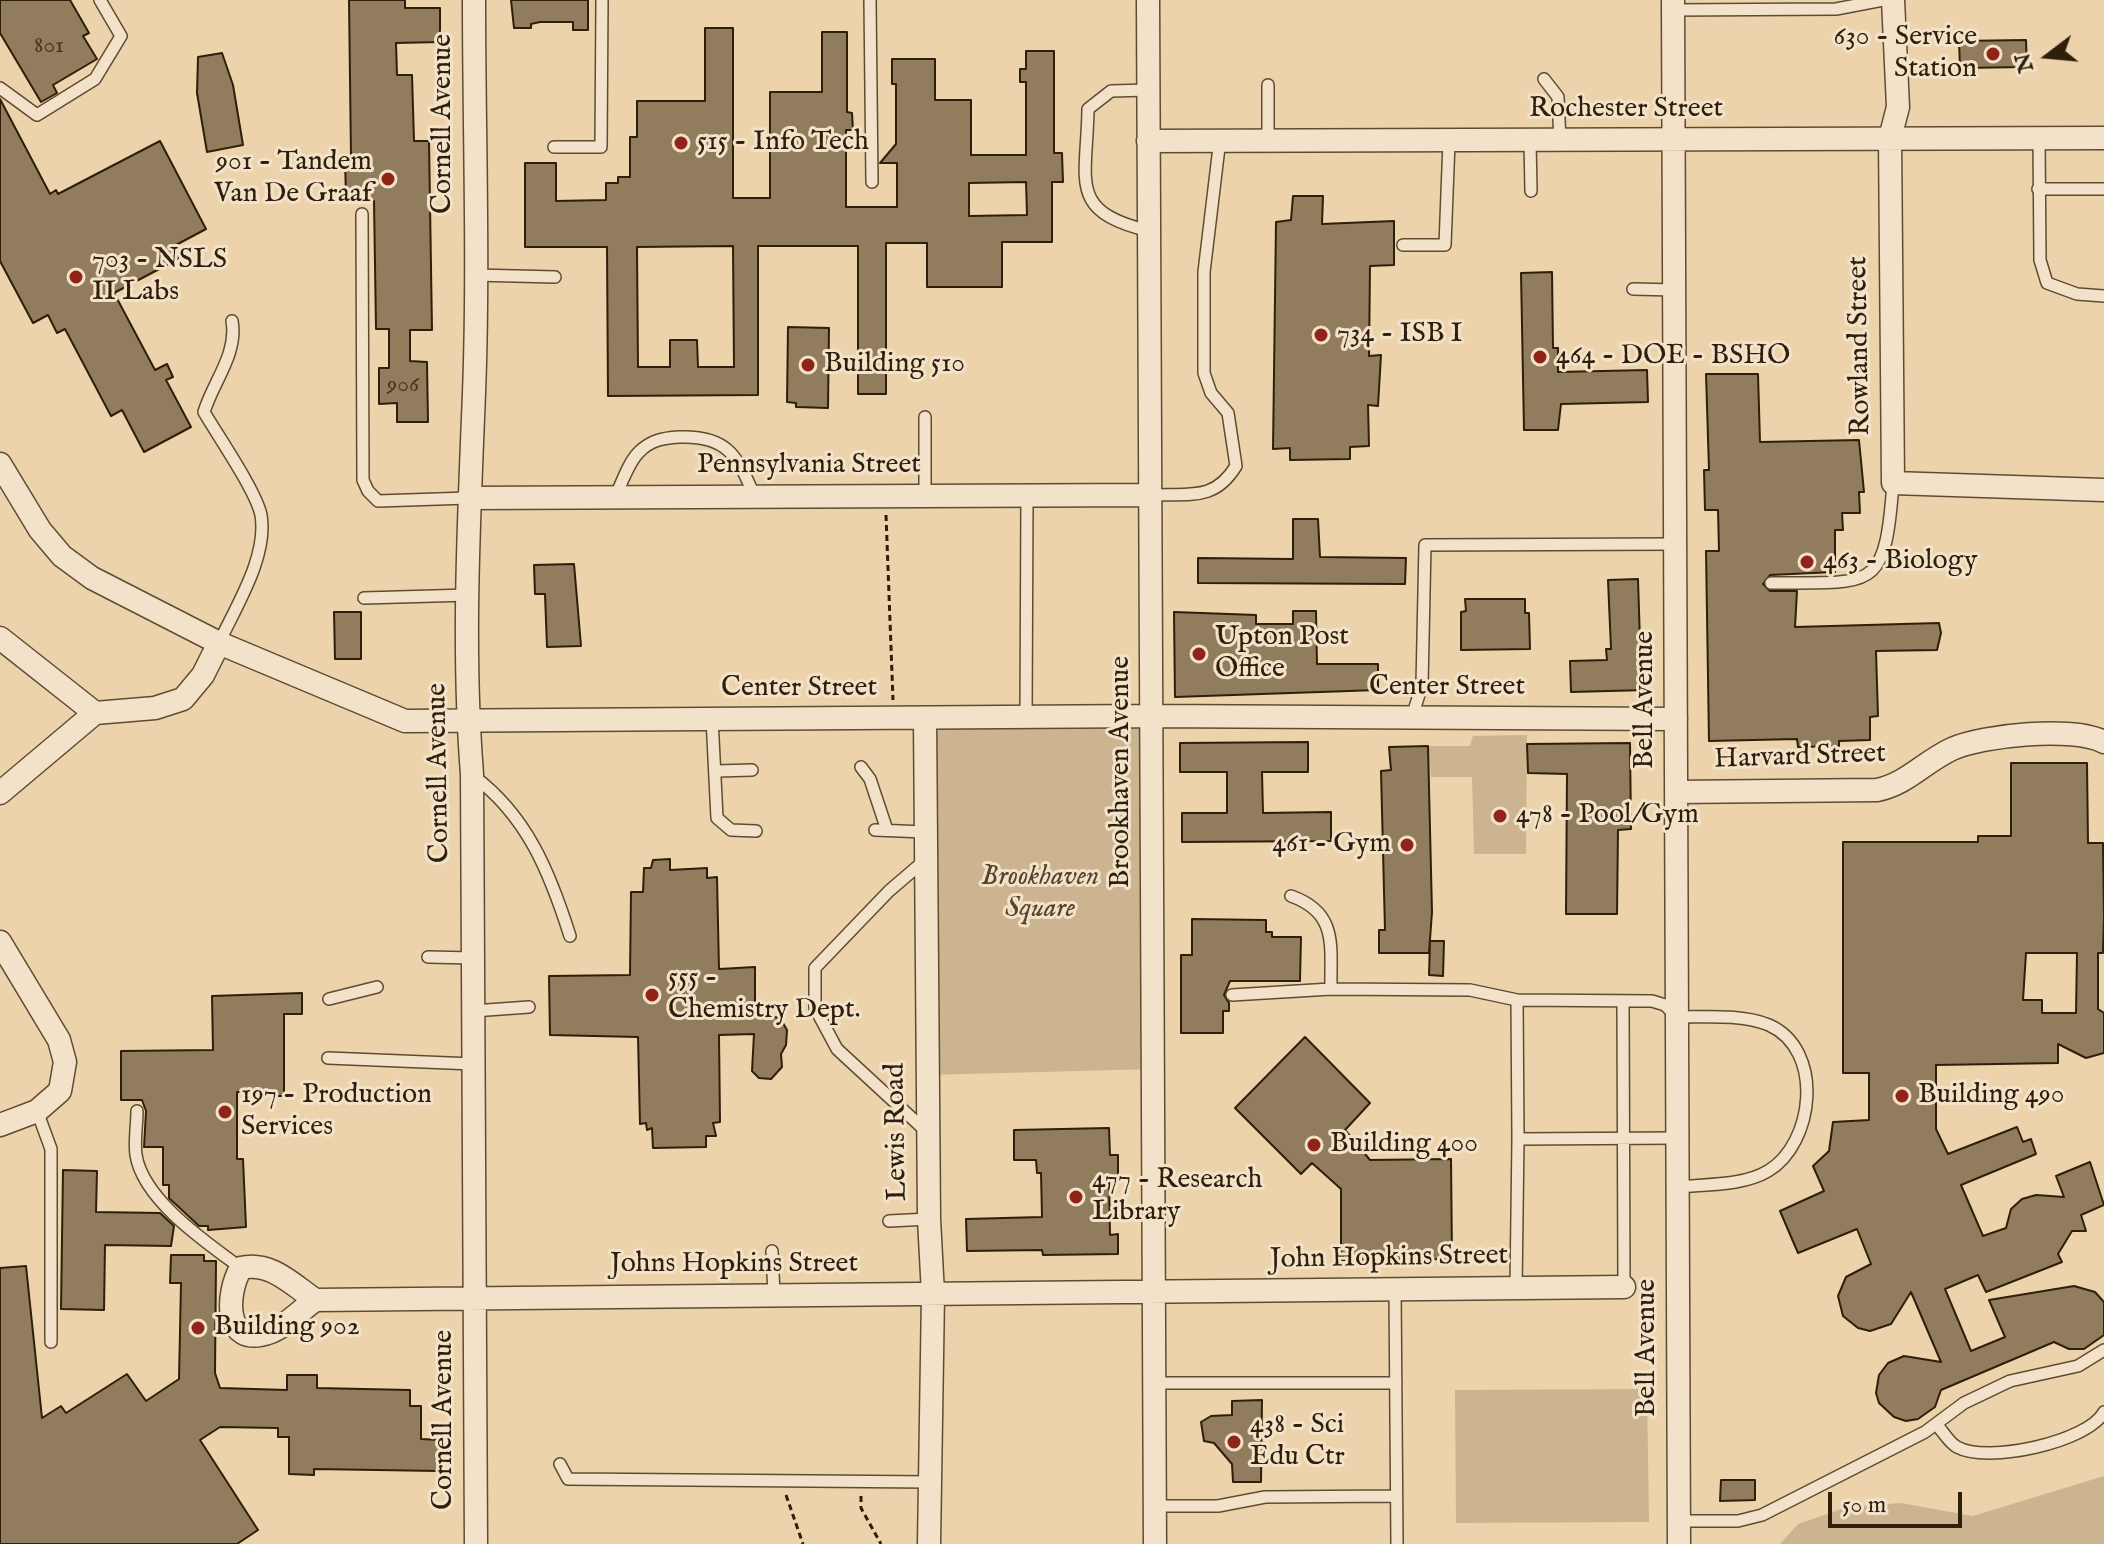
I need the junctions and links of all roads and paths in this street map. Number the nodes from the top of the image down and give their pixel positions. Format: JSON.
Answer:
{"nodes":[{"id":1,"x":100,"y":0,"type":"edge"},
{"id":2,"x":474,"y":0,"type":"edge"},
{"id":3,"x":602,"y":0,"type":"edge"},
{"id":4,"x":870,"y":0,"type":"edge"},
{"id":5,"x":1148,"y":0,"type":"edge"},
{"id":6,"x":1883,"y":0,"type":"edge"},
{"id":7,"x":1893,"y":0,"type":"edge"},
{"id":8,"x":1673,"y":5,"type":"edge"},
{"id":9,"x":1544,"y":79,"type":"dead end"},
{"id":10,"x":1268,"y":85,"type":"dead end"},
{"id":11,"x":0,"y":88,"type":"edge"},
{"id":12,"x":1148,"y":90,"type":"junction"},
{"id":13,"x":1268,"y":138,"type":"junction"},
{"id":14,"x":1890,"y":138,"type":"junction"},
{"id":15,"x":2039,"y":138,"type":"junction"},
{"id":16,"x":2104,"y":138,"type":"edge"},
{"id":17,"x":1220,"y":139,"type":"junction"},
{"id":18,"x":1674,"y":140,"type":"junction"},
{"id":19,"x":1148,"y":141,"type":"junction"},
{"id":20,"x":1530,"y":141,"type":"junction"},
{"id":21,"x":1560,"y":141,"type":"junction"},
{"id":22,"x":1449,"y":142,"type":"junction"},
{"id":23,"x":554,"y":147,"type":"dead end"},
{"id":24,"x":872,"y":182,"type":"dead end"},
{"id":25,"x":2038,"y":189,"type":"junction"},
{"id":26,"x":2104,"y":189,"type":"edge"},
{"id":27,"x":1531,"y":191,"type":"dead end"},
{"id":28,"x":362,"y":214,"type":"dead end"},
{"id":29,"x":1149,"y":231,"type":"junction"},
{"id":30,"x":1403,"y":245,"type":"dead end"},
{"id":31,"x":475,"y":275,"type":"junction"},
{"id":32,"x":555,"y":277,"type":"dead end"},
{"id":33,"x":1633,"y":289,"type":"dead end"},
{"id":34,"x":1674,"y":290,"type":"junction"},
{"id":35,"x":2104,"y":296,"type":"edge"},
{"id":36,"x":232,"y":321,"type":"dead end"},
{"id":37,"x":925,"y":417,"type":"dead end"},
{"id":38,"x":0,"y":464,"type":"edge"},
{"id":39,"x":1893,"y":483,"type":"junction"},
{"id":40,"x":2104,"y":490,"type":"edge"},
{"id":41,"x":1027,"y":494,"type":"junction"},
{"id":42,"x":1151,"y":495,"type":"junction"},
{"id":43,"x":885,"y":496,"type":"junction"},
{"id":44,"x":925,"y":496,"type":"junction"},
{"id":45,"x":615,"y":497,"type":"junction"},
{"id":46,"x":468,"y":498,"type":"junction"},
{"id":47,"x":756,"y":498,"type":"junction"},
{"id":48,"x":1675,"y":544,"type":"junction"},
{"id":49,"x":1771,"y":583,"type":"dead end"},
{"id":50,"x":468,"y":595,"type":"junction"},
{"id":51,"x":364,"y":598,"type":"dead end"},
{"id":52,"x":0,"y":638,"type":"edge"},
{"id":53,"x":219,"y":643,"type":"junction"},
{"id":54,"x":95,"y":713,"type":"junction"},
{"id":55,"x":1152,"y":716,"type":"junction"},
{"id":56,"x":1412,"y":717,"type":"junction"},
{"id":57,"x":468,"y":718,"type":"junction"},
{"id":58,"x":712,"y":718,"type":"junction"},
{"id":59,"x":1026,"y":718,"type":"junction"},
{"id":60,"x":894,"y":719,"type":"junction"},
{"id":61,"x":925,"y":719,"type":"junction"},
{"id":62,"x":1676,"y":719,"type":"junction"},
{"id":63,"x":2104,"y":742,"type":"edge"},
{"id":64,"x":861,"y":767,"type":"dead end"},
{"id":65,"x":752,"y":770,"type":"dead end"},
{"id":66,"x":717,"y":771,"type":"junction"},
{"id":67,"x":472,"y":774,"type":"junction"},
{"id":68,"x":1676,"y":792,"type":"junction"},
{"id":69,"x":0,"y":793,"type":"edge"},
{"id":70,"x":756,"y":831,"type":"dead end"},
{"id":71,"x":925,"y":832,"type":"junction"},
{"id":72,"x":924,"y":861,"type":"junction"},
{"id":73,"x":1291,"y":896,"type":"dead end"},
{"id":74,"x":570,"y":936,"type":"dead end"},
{"id":75,"x":0,"y":942,"type":"edge"},
{"id":76,"x":428,"y":957,"type":"dead end"},
{"id":77,"x":473,"y":958,"type":"junction"},
{"id":78,"x":377,"y":987,"type":"dead end"},
{"id":79,"x":1331,"y":989,"type":"junction"},
{"id":80,"x":1232,"y":995,"type":"dead end"},
{"id":81,"x":329,"y":999,"type":"dead end"},
{"id":82,"x":1517,"y":1000,"type":"junction"},
{"id":83,"x":1623,"y":1002,"type":"junction"},
{"id":84,"x":529,"y":1007,"type":"dead end"},
{"id":85,"x":473,"y":1011,"type":"junction"},
{"id":86,"x":1677,"y":1017,"type":"junction"},
{"id":87,"x":328,"y":1058,"type":"dead end"},
{"id":88,"x":473,"y":1064,"type":"junction"},
{"id":89,"x":37,"y":1111,"type":"junction"},
{"id":90,"x":137,"y":1111,"type":"dead end"},
{"id":91,"x":0,"y":1125,"type":"edge"},
{"id":92,"x":928,"y":1134,"type":"junction"},
{"id":93,"x":1677,"y":1138,"type":"junction"},
{"id":94,"x":1518,"y":1139,"type":"junction"},
{"id":95,"x":1624,"y":1139,"type":"junction"},
{"id":96,"x":1677,"y":1187,"type":"junction"},
{"id":97,"x":929,"y":1219,"type":"junction"},
{"id":98,"x":889,"y":1221,"type":"dead end"},
{"id":99,"x":772,"y":1251,"type":"dead end"},
{"id":100,"x":241,"y":1268,"type":"junction"},
{"id":101,"x":1624,"y":1287,"type":"joint"},
{"id":102,"x":1516,"y":1288,"type":"junction"},
{"id":103,"x":1395,"y":1289,"type":"junction"},
{"id":104,"x":1154,"y":1292,"type":"junction"},
{"id":105,"x":933,"y":1294,"type":"junction"},
{"id":106,"x":774,"y":1295,"type":"junction"},
{"id":107,"x":474,"y":1298,"type":"junction"},
{"id":108,"x":315,"y":1300,"type":"junction"},
{"id":109,"x":51,"y":1342,"type":"dead end"},
{"id":110,"x":2104,"y":1350,"type":"edge"},
{"id":111,"x":1155,"y":1383,"type":"junction"},
{"id":112,"x":1396,"y":1383,"type":"junction"},
{"id":113,"x":2104,"y":1412,"type":"edge"},
{"id":114,"x":1936,"y":1424,"type":"junction"},
{"id":115,"x":560,"y":1464,"type":"dead end"},
{"id":116,"x":781,"y":1479,"type":"junction"},
{"id":117,"x":861,"y":1480,"type":"junction"},
{"id":118,"x":930,"y":1482,"type":"junction"},
{"id":119,"x":1396,"y":1496,"type":"junction"},
{"id":120,"x":1155,"y":1506,"type":"junction"},
{"id":121,"x":1679,"y":1521,"type":"junction"},
{"id":122,"x":476,"y":1544,"type":"edge"},
{"id":123,"x":803,"y":1544,"type":"edge"},
{"id":124,"x":881,"y":1544,"type":"edge"},
{"id":125,"x":929,"y":1544,"type":"edge"},
{"id":126,"x":1155,"y":1544,"type":"edge"},
{"id":127,"x":1397,"y":1544,"type":"edge"},
{"id":128,"x":1679,"y":1544,"type":"edge"}],
"edges":[{"from":1,"to":11,"type":"lane"},
{"from":2,"to":31,"type":"street","name":"Cornell Avenue"},
{"from":3,"to":23,"type":"lane"},
{"from":4,"to":24,"type":"lane"},
{"from":5,"to":12,"type":"street","name":"Brookhaven Avenue"},
{"from":6,"to":8,"type":"lane"},
{"from":7,"to":14,"type":"street","name":"Rowland Street"},
{"from":8,"to":18,"type":"street","name":"Bell Avenue"},
{"from":9,"to":21,"type":"lane"},
{"from":10,"to":13,"type":"lane"},
{"from":12,"to":19,"type":"street","name":"Brookhaven Avenue"},
{"from":12,"to":29,"type":"lane"},
{"from":13,"to":17,"type":"street","name":"Rochester Street"},
{"from":13,"to":22,"type":"street","name":"Rochester Street"},
{"from":14,"to":15,"type":"street","name":"Rochester Street"},
{"from":14,"to":18,"type":"street","name":"Rochester Street"},
{"from":14,"to":39,"type":"street","name":"Rowland Street"},
{"from":15,"to":16,"type":"street","name":"Rochester Street"},
{"from":15,"to":25,"type":"lane"},
{"from":17,"to":19,"type":"street","name":"Rochester Street"},
{"from":17,"to":42,"type":"lane"},
{"from":18,"to":21,"type":"street","name":"Rochester Street"},
{"from":18,"to":34,"type":"street","name":"Bell Avenue"},
{"from":19,"to":29,"type":"street","name":"Brookhaven Avenue"},
{"from":20,"to":21,"type":"street","name":"Rochester Street"},
{"from":20,"to":22,"type":"street","name":"Rochester Street"},
{"from":20,"to":27,"type":"lane"},
{"from":22,"to":30,"type":"lane"},
{"from":25,"to":26,"type":"lane"},
{"from":25,"to":35,"type":"lane"},
{"from":28,"to":46,"type":"lane"},
{"from":29,"to":42,"type":"street","name":"Brookhaven Avenue"},
{"from":31,"to":32,"type":"lane"},
{"from":31,"to":46,"type":"street","name":"Cornell Avenue"},
{"from":33,"to":34,"type":"lane"},
{"from":34,"to":48,"type":"street","name":"Bell Avenue"},
{"from":36,"to":53,"type":"lane"},
{"from":37,"to":44,"type":"lane"},
{"from":38,"to":53,"type":"street","name":"Center Street"},
{"from":39,"to":40,"type":"street"},
{"from":39,"to":49,"type":"lane"},
{"from":41,"to":42,"type":"street","name":"Pennsylvania Street"},
{"from":41,"to":44,"type":"street","name":"Pennsylvania Street"},
{"from":41,"to":59,"type":"lane"},
{"from":42,"to":55,"type":"street","name":"Brookhaven Avenue"},
{"from":43,"to":44,"type":"street","name":"Pennsylvania Street"},
{"from":43,"to":47,"type":"street","name":"Pennsylvania Street"},
{"from":43,"to":60,"type":"path"},
{"from":45,"to":46,"type":"street","name":"Pennsylvania Street"},
{"from":45,"to":47,"type":"street","name":"Pennsylvania Street"},
{"from":45,"to":47,"type":"lane"},
{"from":46,"to":50,"type":"street","name":"Cornell Avenue"},
{"from":48,"to":56,"type":"lane"},
{"from":48,"to":62,"type":"street","name":"Bell Avenue"},
{"from":50,"to":51,"type":"lane"},
{"from":50,"to":57,"type":"street","name":"Cornell Avenue"},
{"from":52,"to":54,"type":"street"},
{"from":53,"to":54,"type":"street"},
{"from":53,"to":57,"type":"street","name":"Center Street"},
{"from":54,"to":69,"type":"street"},
{"from":55,"to":56,"type":"street","name":"Center Street"},
{"from":55,"to":59,"type":"street","name":"Center Street"},
{"from":55,"to":104,"type":"street","name":"Brookhaven Avenue"},
{"from":56,"to":62,"type":"street","name":"Center Street"},
{"from":57,"to":58,"type":"street","name":"Center Street"},
{"from":57,"to":67,"type":"street","name":"Cornell Avenue"},
{"from":58,"to":60,"type":"street","name":"Center Street"},
{"from":58,"to":66,"type":"lane"},
{"from":59,"to":61,"type":"street","name":"Center Street"},
{"from":60,"to":61,"type":"street","name":"Center Street"},
{"from":61,"to":71,"type":"street","name":"Lewis Road"},
{"from":62,"to":68,"type":"street","name":"Bell Avenue"},
{"from":63,"to":68,"type":"street","name":"Harvard Street"},
{"from":64,"to":71,"type":"lane"},
{"from":65,"to":66,"type":"lane"},
{"from":66,"to":70,"type":"lane"},
{"from":67,"to":74,"type":"lane"},
{"from":67,"to":77,"type":"street","name":"Cornell Avenue"},
{"from":68,"to":86,"type":"street","name":"Bell Avenue"},
{"from":71,"to":72,"type":"street","name":"Lewis Road"},
{"from":72,"to":92,"type":"street","name":"Lewis Road"},
{"from":72,"to":92,"type":"lane"},
{"from":73,"to":79,"type":"lane"},
{"from":75,"to":89,"type":"street"},
{"from":76,"to":77,"type":"lane"},
{"from":77,"to":85,"type":"street","name":"Cornell Avenue"},
{"from":78,"to":81,"type":"lane"},
{"from":79,"to":80,"type":"lane"},
{"from":79,"to":82,"type":"lane"},
{"from":82,"to":83,"type":"lane"},
{"from":82,"to":94,"type":"lane"},
{"from":83,"to":86,"type":"lane"},
{"from":83,"to":95,"type":"lane"},
{"from":84,"to":85,"type":"lane"},
{"from":85,"to":88,"type":"street","name":"Cornell Avenue"},
{"from":86,"to":93,"type":"street","name":"Bell Avenue"},
{"from":86,"to":96,"type":"lane"},
{"from":87,"to":88,"type":"lane"},
{"from":88,"to":107,"type":"street","name":"Cornell Avenue"},
{"from":89,"to":91,"type":"street"},
{"from":89,"to":109,"type":"lane"},
{"from":90,"to":100,"type":"lane"},
{"from":92,"to":97,"type":"street","name":"Lewis Road"},
{"from":93,"to":95,"type":"lane"},
{"from":93,"to":96,"type":"street","name":"Bell Avenue"},
{"from":94,"to":95,"type":"lane"},
{"from":94,"to":102,"type":"lane"},
{"from":95,"to":101,"type":"lane"},
{"from":96,"to":121,"type":"street","name":"Bell Avenue"},
{"from":97,"to":98,"type":"lane"},
{"from":97,"to":105,"type":"street","name":"Lewis Road"},
{"from":99,"to":106,"type":"lane"},
{"from":100,"to":108,"type":"street"},
{"from":100,"to":108,"type":"street"},
{"from":101,"to":102,"type":"street","name":"John Hopkins Street"},
{"from":102,"to":103,"type":"street","name":"John Hopkins Street"},
{"from":103,"to":104,"type":"street","name":"John Hopkins Street"},
{"from":103,"to":112,"type":"lane"},
{"from":104,"to":105,"type":"street","name":"Johns Hopkins Street"},
{"from":104,"to":111,"type":"street","name":"Brookhaven Avenue"},
{"from":105,"to":106,"type":"street","name":"Johns Hopkins Street"},
{"from":105,"to":118,"type":"street","name":"Lewis Road"},
{"from":106,"to":107,"type":"street","name":"Johns Hopkins Street"},
{"from":107,"to":108,"type":"street","name":"Johns Hopkins Street"},
{"from":107,"to":122,"type":"street","name":"Cornell Avenue"},
{"from":110,"to":114,"type":"lane"},
{"from":111,"to":112,"type":"lane"},
{"from":111,"to":120,"type":"street","name":"Brookhaven Avenue"},
{"from":112,"to":119,"type":"lane"},
{"from":113,"to":114,"type":"lane"},
{"from":114,"to":121,"type":"lane"},
{"from":115,"to":116,"type":"lane"},
{"from":116,"to":117,"type":"lane"},
{"from":116,"to":123,"type":"path"},
{"from":117,"to":118,"type":"lane"},
{"from":117,"to":124,"type":"path"},
{"from":118,"to":125,"type":"street","name":"Lewis Road"},
{"from":119,"to":120,"type":"lane"},
{"from":119,"to":127,"type":"lane"},
{"from":120,"to":126,"type":"street","name":"Brookhaven Avenue"},
{"from":121,"to":128,"type":"street","name":"Bell Avenue"}]}
